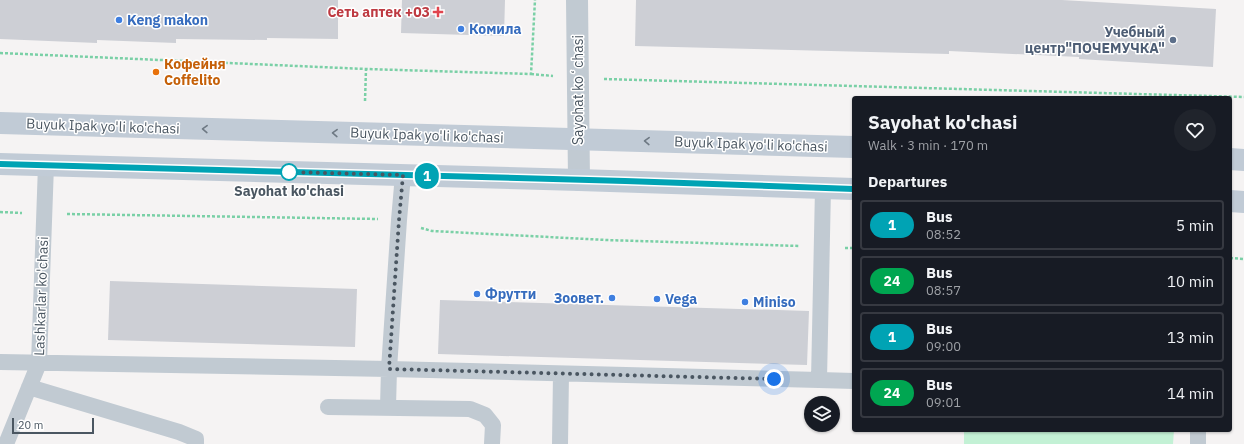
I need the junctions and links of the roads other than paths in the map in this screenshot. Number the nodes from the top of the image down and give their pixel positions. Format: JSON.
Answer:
{"nodes":[{"id":1,"x":577,"y":0,"type":"edge"},
{"id":2,"x":0,"y":123,"type":"edge"},
{"id":3,"x":578,"y":139,"type":"junction"},
{"id":4,"x":852,"y":148,"type":"edge"},
{"id":5,"x":1232,"y":159,"type":"edge"},
{"id":6,"x":1244,"y":160,"type":"edge"},
{"id":7,"x":0,"y":164,"type":"edge"},
{"id":8,"x":46,"y":165,"type":"junction"},
{"id":9,"x":403,"y":175,"type":"junction"},
{"id":10,"x":579,"y":180,"type":"junction"},
{"id":11,"x":824,"y":188,"type":"junction"},
{"id":12,"x":852,"y":189,"type":"edge"},
{"id":13,"x":1232,"y":201,"type":"edge"},
{"id":14,"x":1244,"y":202,"type":"edge"},
{"id":15,"x":0,"y":362,"type":"edge"},
{"id":16,"x":39,"y":363,"type":"junction"},
{"id":17,"x":389,"y":369,"type":"junction"},
{"id":18,"x":561,"y":374,"type":"junction"},
{"id":19,"x":819,"y":380,"type":"junction"},
{"id":20,"x":852,"y":381,"type":"edge"},
{"id":21,"x":29,"y":387,"type":"junction"},
{"id":22,"x":328,"y":407,"type":"dead end"},
{"id":23,"x":388,"y":408,"type":"junction"},
{"id":24,"x":1198,"y":432,"type":"edge"},
{"id":25,"x":6,"y":444,"type":"edge"},
{"id":26,"x":196,"y":444,"type":"edge"},
{"id":27,"x":492,"y":444,"type":"edge"},
{"id":28,"x":560,"y":444,"type":"edge"},
{"id":29,"x":1198,"y":444,"type":"edge"}],
"edges":[{"from":1,"to":3,"type":"street","name":"Sayohat koʻchasi"},
{"from":3,"to":2,"type":"main road","name":"Buyuk Ipak yo'li ko'chasi","one_way":true},
{"from":4,"to":3,"type":"main road","name":"Buyuk Ipak yo'li ko'chasi","one_way":true},
{"from":3,"to":10,"type":"street","name":"Sayohat koʻchasi"},
{"from":5,"to":6,"type":"main road"},
{"from":7,"to":8,"type":"main road"},
{"from":8,"to":9,"type":"main road"},
{"from":8,"to":16,"type":"lane","name":"Lashkarlar ko'chasi"},
{"from":9,"to":10,"type":"main road"},
{"from":9,"to":17,"type":"lane"},
{"from":10,"to":11,"type":"main road"},
{"from":11,"to":12,"type":"main road"},
{"from":11,"to":19,"type":"lane"},
{"from":13,"to":14,"type":"main road"},
{"from":15,"to":16,"type":"lane"},
{"from":16,"to":17,"type":"lane"},
{"from":16,"to":21,"type":"lane","name":"Lashkarlar ko'chasi"},
{"from":17,"to":18,"type":"lane"},
{"from":17,"to":23,"type":"lane"},
{"from":18,"to":19,"type":"lane"},
{"from":18,"to":28,"type":"lane"},
{"from":19,"to":20,"type":"lane"},
{"from":21,"to":25,"type":"lane","name":"Lashkarlar ko'chasi"},
{"from":21,"to":26,"type":"lane"},
{"from":22,"to":23,"type":"lane"},
{"from":23,"to":27,"type":"lane"},
{"from":24,"to":29,"type":"lane"}]}
